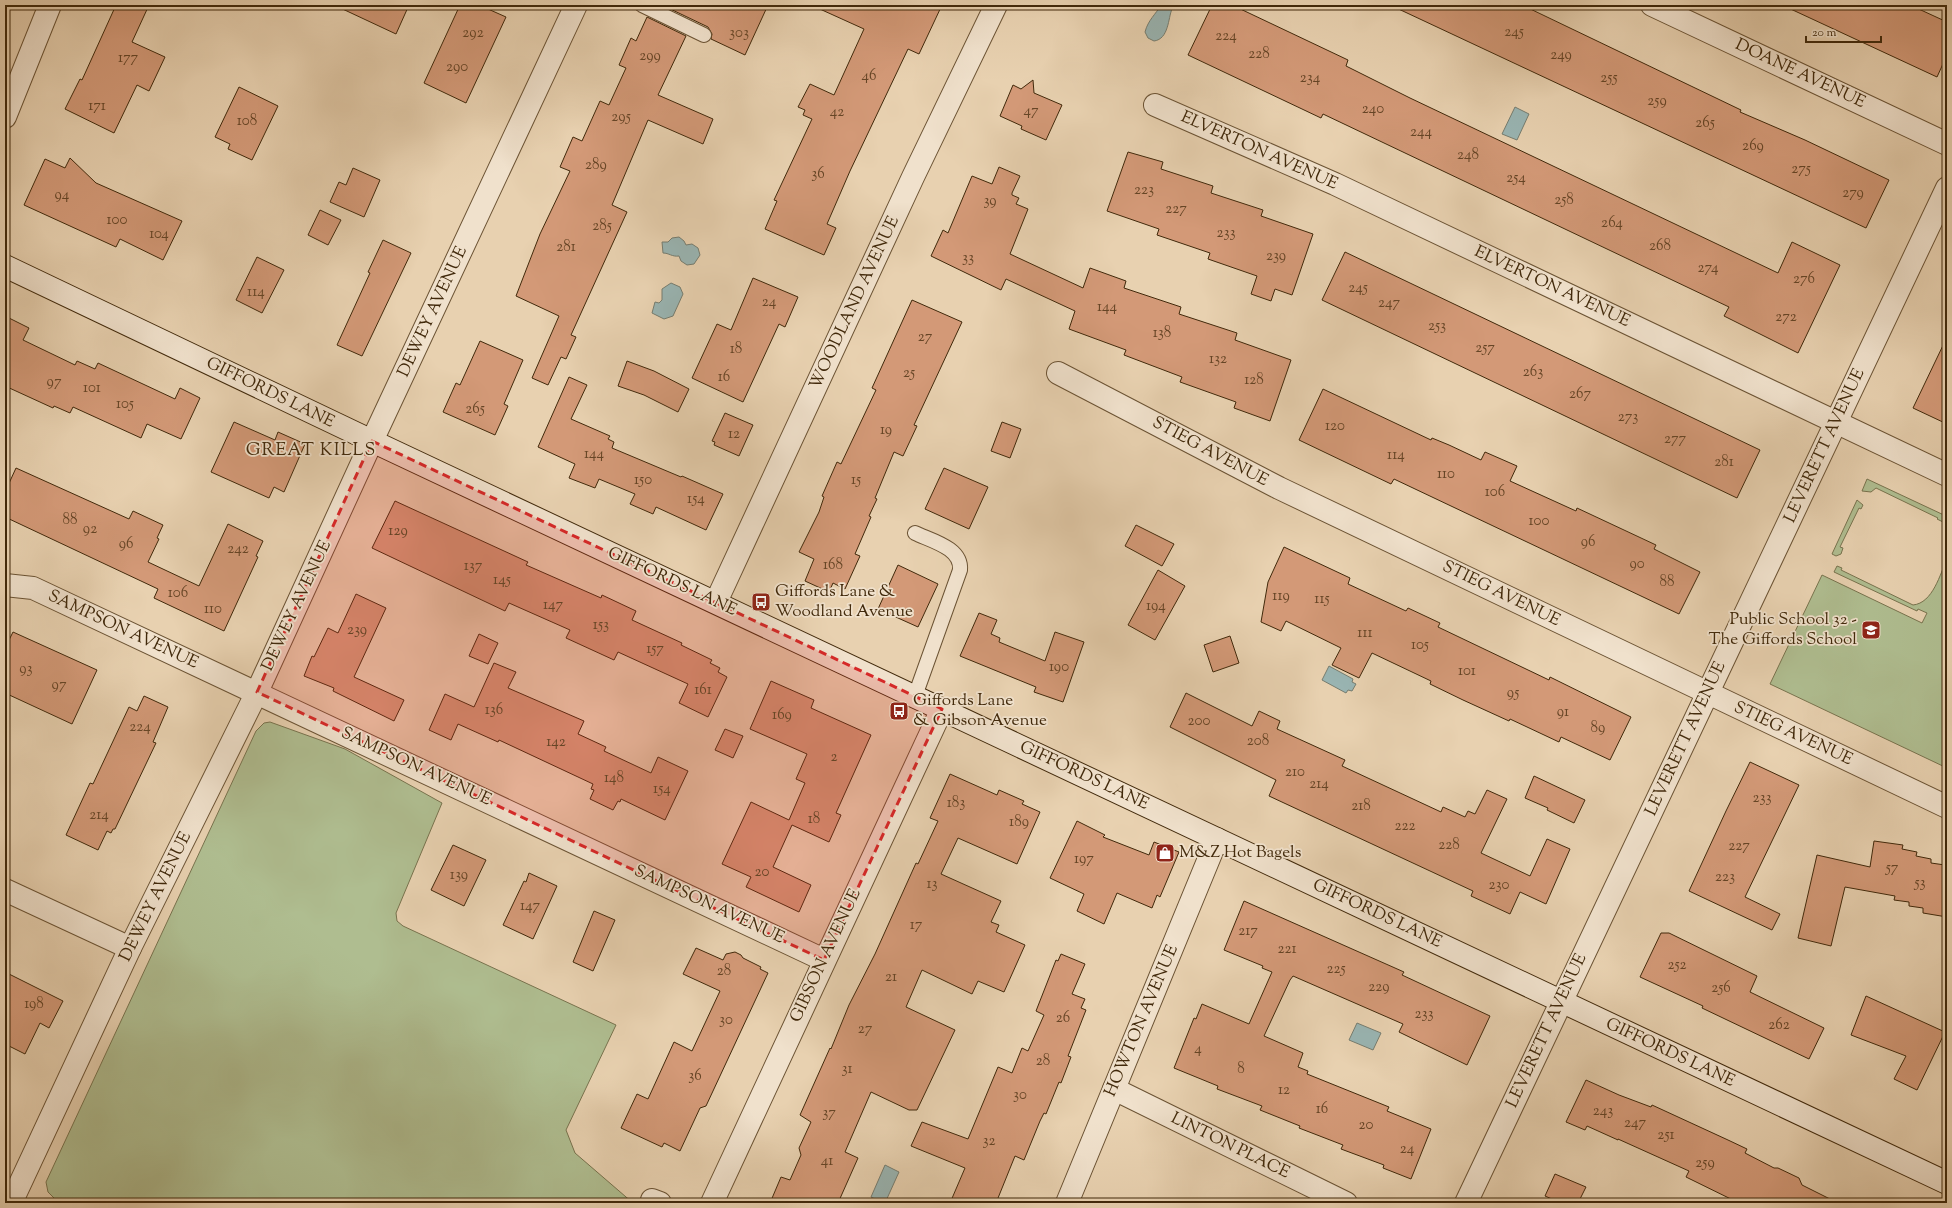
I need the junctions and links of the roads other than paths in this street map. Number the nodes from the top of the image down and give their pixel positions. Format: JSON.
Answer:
{"nodes":[{"id":1,"x":50,"y":5,"type":"edge"},
{"id":2,"x":576,"y":5,"type":"edge"},
{"id":3,"x":642,"y":5,"type":"edge"},
{"id":4,"x":996,"y":5,"type":"edge"},
{"id":5,"x":1652,"y":5,"type":"edge"},
{"id":6,"x":704,"y":35,"type":"dead end"},
{"id":7,"x":1155,"y":105,"type":"dead end"},
{"id":8,"x":5,"y":117,"type":"edge"},
{"id":9,"x":1947,"y":144,"type":"edge"},
{"id":10,"x":1947,"y":188,"type":"edge"},
{"id":11,"x":5,"y":266,"type":"edge"},
{"id":12,"x":1058,"y":373,"type":"dead end"},
{"id":13,"x":1836,"y":422,"type":"junction"},
{"id":14,"x":372,"y":441,"type":"junction"},
{"id":15,"x":1947,"y":474,"type":"edge"},
{"id":16,"x":915,"y":533,"type":"dead end"},
{"id":17,"x":5,"y":585,"type":"edge"},
{"id":18,"x":716,"y":602,"type":"junction"},
{"id":19,"x":257,"y":692,"type":"junction"},
{"id":20,"x":1708,"y":693,"type":"junction"},
{"id":21,"x":916,"y":696,"type":"junction"},
{"id":22,"x":942,"y":709,"type":"junction"},
{"id":23,"x":1947,"y":807,"type":"edge"},
{"id":24,"x":1218,"y":839,"type":"junction"},
{"id":25,"x":5,"y":890,"type":"edge"},
{"id":26,"x":130,"y":948,"type":"junction"},
{"id":27,"x":824,"y":960,"type":"junction"},
{"id":28,"x":1561,"y":1001,"type":"junction"},
{"id":29,"x":1114,"y":1089,"type":"junction"},
{"id":30,"x":1947,"y":1183,"type":"edge"},
{"id":31,"x":12,"y":1201,"type":"edge"},
{"id":32,"x":712,"y":1203,"type":"edge"},
{"id":33,"x":1067,"y":1203,"type":"edge"},
{"id":34,"x":1346,"y":1203,"type":"edge"},
{"id":35,"x":1466,"y":1203,"type":"edge"}],
"edges":[{"from":1,"to":8,"type":"street"},
{"from":2,"to":14,"type":"street","name":"DEWEY AVENUE"},
{"from":3,"to":6,"type":"lane"},
{"from":4,"to":18,"type":"street","name":"WOODLAND AVENUE"},
{"from":5,"to":9,"type":"street","name":"DOANE AVENUE"},
{"from":7,"to":13,"type":"street","name":"ELVERTON AVENUE"},
{"from":10,"to":13,"type":"street","name":"LEVERETT AVENUE"},
{"from":11,"to":14,"type":"street","name":"GIFFORDS LANE"},
{"from":12,"to":20,"type":"street","name":"STIEG AVENUE"},
{"from":13,"to":15,"type":"street","name":"ELVERTON AVENUE"},
{"from":13,"to":20,"type":"street","name":"LEVERETT AVENUE"},
{"from":14,"to":18,"type":"street","name":"GIFFORDS LANE"},
{"from":14,"to":19,"type":"street","name":"DEWEY AVENUE"},
{"from":16,"to":21,"type":"lane"},
{"from":17,"to":19,"type":"street","name":"SAMPSON AVENUE"},
{"from":18,"to":21,"type":"street","name":"GIFFORDS LANE"},
{"from":19,"to":26,"type":"street","name":"DEWEY AVENUE"},
{"from":19,"to":27,"type":"street","name":"SAMPSON AVENUE"},
{"from":20,"to":23,"type":"street","name":"STIEG AVENUE"},
{"from":20,"to":28,"type":"street","name":"LEVERETT AVENUE"},
{"from":21,"to":22,"type":"street","name":"GIFFORDS LANE"},
{"from":22,"to":24,"type":"street","name":"GIFFORDS LANE"},
{"from":22,"to":27,"type":"street","name":"GIBSON AVENUE"},
{"from":24,"to":28,"type":"street","name":"GIFFORDS LANE"},
{"from":24,"to":29,"type":"street","name":"HOWTON AVENUE"},
{"from":25,"to":26,"type":"street"},
{"from":26,"to":31,"type":"street","name":"DEWEY AVENUE"},
{"from":27,"to":32,"type":"street","name":"GIBSON AVENUE"},
{"from":28,"to":30,"type":"street","name":"GIFFORDS LANE"},
{"from":28,"to":35,"type":"street","name":"LEVERETT AVENUE"},
{"from":29,"to":33,"type":"street","name":"HOWTON AVENUE"},
{"from":29,"to":34,"type":"street","name":"LINTON PLACE"}]}
